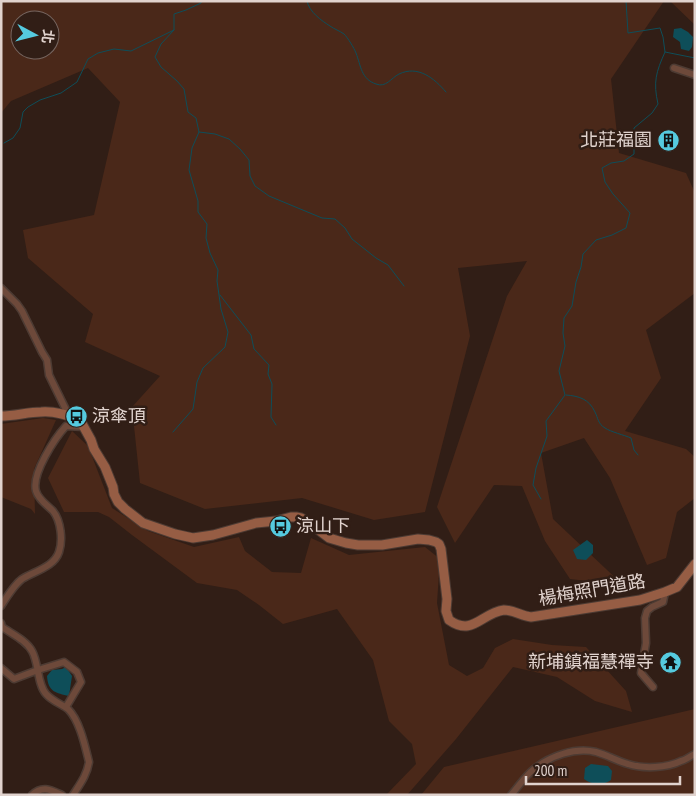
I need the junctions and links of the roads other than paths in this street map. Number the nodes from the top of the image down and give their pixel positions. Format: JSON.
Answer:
{"nodes":[{"id":1,"x":674,"y":68,"type":"dead end"},
{"id":2,"x":695,"y":75,"type":"edge"},
{"id":3,"x":1,"y":288,"type":"edge"},
{"id":4,"x":1,"y":416,"type":"edge"},
{"id":5,"x":68,"y":416,"type":"junction"},
{"id":6,"x":84,"y":427,"type":"junction"},
{"id":7,"x":695,"y":564,"type":"edge"},
{"id":8,"x":665,"y":592,"type":"junction"},
{"id":9,"x":1,"y":606,"type":"edge"},
{"id":10,"x":1,"y":623,"type":"edge"},
{"id":11,"x":1,"y":668,"type":"edge"},
{"id":12,"x":38,"y":670,"type":"junction"},
{"id":13,"x":653,"y":687,"type":"dead end"},
{"id":14,"x":66,"y":707,"type":"junction"},
{"id":15,"x":695,"y":754,"type":"edge"},
{"id":16,"x":32,"y":795,"type":"edge"},
{"id":17,"x":62,"y":795,"type":"edge"},
{"id":18,"x":73,"y":795,"type":"edge"},
{"id":19,"x":511,"y":795,"type":"edge"}],
"edges":[{"from":1,"to":2,"type":"street"},
{"from":3,"to":5,"type":"street"},
{"from":4,"to":5,"type":"street"},
{"from":5,"to":6,"type":"street"},
{"from":6,"to":8,"type":"street","name":"楊梅照門道路"},
{"from":6,"to":9,"type":"street"},
{"from":7,"to":8,"type":"street","name":"楊梅照門道路"},
{"from":8,"to":13,"type":"street"},
{"from":10,"to":12,"type":"street"},
{"from":11,"to":12,"type":"street"},
{"from":12,"to":14,"type":"street"},
{"from":12,"to":14,"type":"street"},
{"from":14,"to":18,"type":"street"},
{"from":15,"to":19,"type":"street"},
{"from":16,"to":17,"type":"street"}]}
